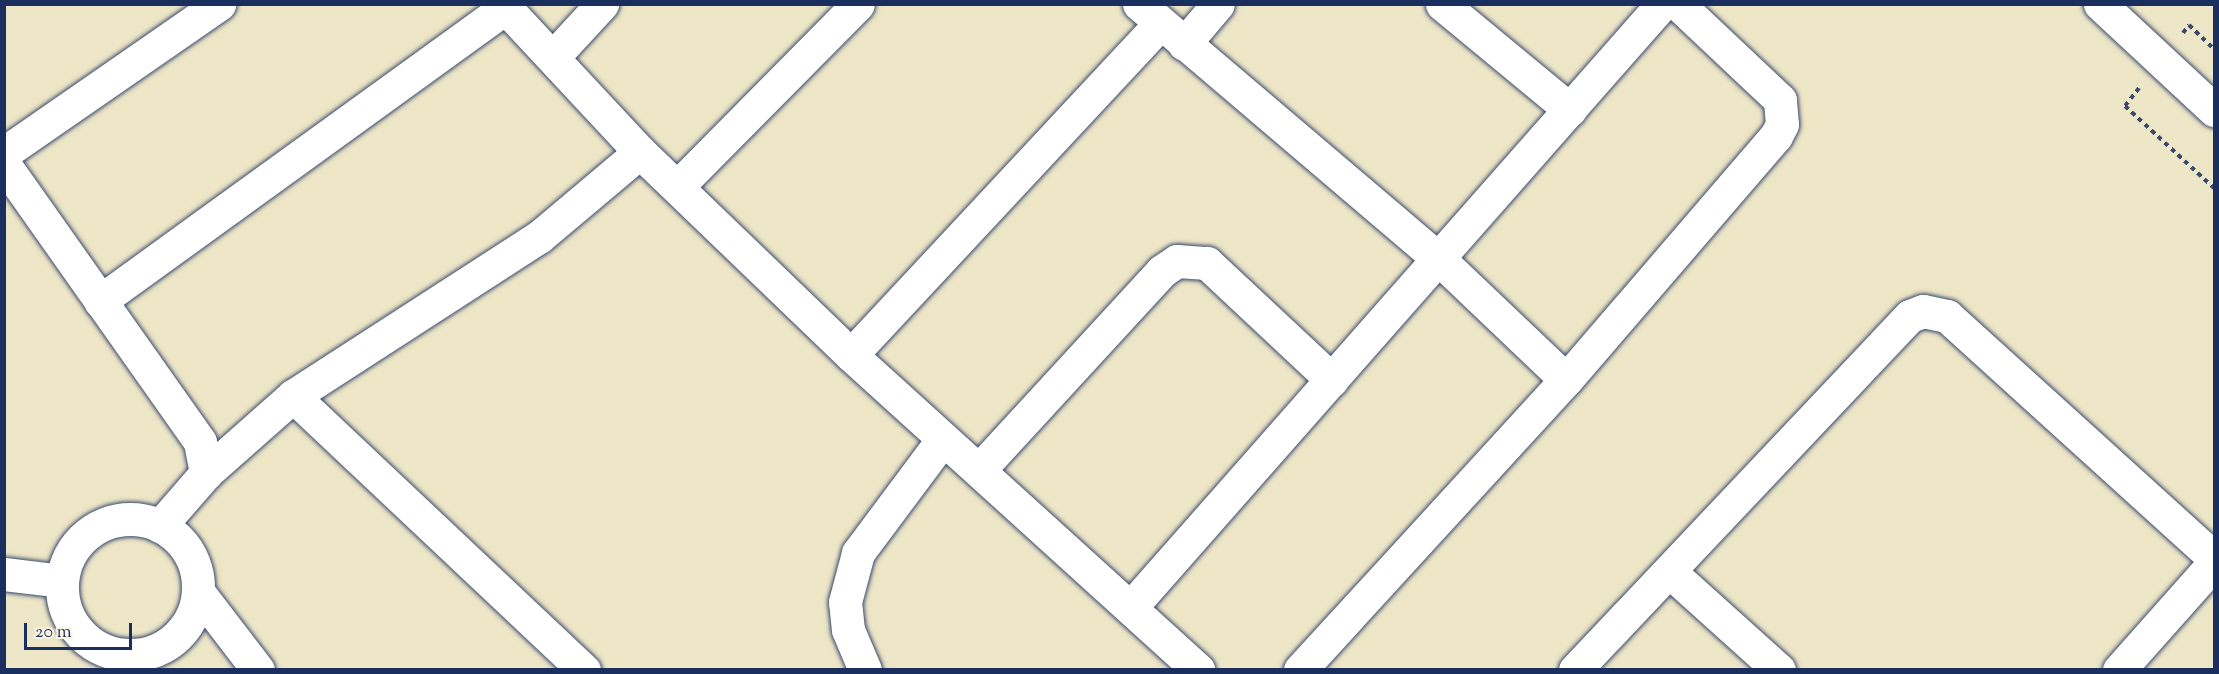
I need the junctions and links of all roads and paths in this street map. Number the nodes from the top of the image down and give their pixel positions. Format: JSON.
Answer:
{"nodes":[{"id":1,"x":219,"y":4,"type":"edge"},
{"id":2,"x":602,"y":4,"type":"edge"},
{"id":3,"x":858,"y":4,"type":"edge"},
{"id":4,"x":1218,"y":4,"type":"edge"},
{"id":5,"x":1442,"y":4,"type":"edge"},
{"id":6,"x":1662,"y":4,"type":"edge"},
{"id":7,"x":1678,"y":4,"type":"edge"},
{"id":8,"x":2100,"y":4,"type":"edge"},
{"id":9,"x":503,"y":6,"type":"edge"},
{"id":10,"x":1161,"y":24,"type":"edge"},
{"id":11,"x":554,"y":56,"type":"junction"},
{"id":12,"x":1570,"y":110,"type":"junction"},
{"id":13,"x":2214,"y":110,"type":"edge"},
{"id":14,"x":4,"y":153,"type":"edge"},
{"id":15,"x":640,"y":153,"type":"junction"},
{"id":16,"x":4,"y":164,"type":"edge"},
{"id":17,"x":677,"y":187,"type":"junction"},
{"id":18,"x":1439,"y":259,"type":"junction"},
{"id":19,"x":100,"y":301,"type":"junction"},
{"id":20,"x":851,"y":354,"type":"junction"},
{"id":21,"x":1332,"y":380,"type":"junction"},
{"id":22,"x":1566,"y":380,"type":"junction"},
{"id":23,"x":293,"y":396,"type":"junction"},
{"id":24,"x":943,"y":439,"type":"junction"},
{"id":25,"x":979,"y":470,"type":"junction"},
{"id":26,"x":206,"y":473,"type":"junction"},
{"id":27,"x":160,"y":526,"type":"junction"},
{"id":28,"x":2214,"y":558,"type":"edge"},
{"id":29,"x":2214,"y":564,"type":"edge"},
{"id":30,"x":1669,"y":571,"type":"junction"},
{"id":31,"x":4,"y":574,"type":"edge"},
{"id":32,"x":62,"y":581,"type":"junction"},
{"id":33,"x":199,"y":593,"type":"junction"},
{"id":34,"x":1131,"y":607,"type":"junction"},
{"id":35,"x":125,"y":662,"type":"edge"},
{"id":36,"x":258,"y":669,"type":"edge"},
{"id":37,"x":584,"y":669,"type":"edge"},
{"id":38,"x":866,"y":669,"type":"edge"},
{"id":39,"x":1198,"y":669,"type":"edge"},
{"id":40,"x":1300,"y":669,"type":"edge"},
{"id":41,"x":1575,"y":669,"type":"edge"},
{"id":42,"x":1779,"y":669,"type":"edge"},
{"id":43,"x":2119,"y":669,"type":"edge"}],
"edges":[{"from":1,"to":14,"type":"street"},
{"from":2,"to":11,"type":"street"},
{"from":3,"to":17,"type":"street"},
{"from":4,"to":10,"type":"street"},
{"from":5,"to":12,"type":"street"},
{"from":6,"to":12,"type":"street"},
{"from":7,"to":22,"type":"street"},
{"from":8,"to":13,"type":"street"},
{"from":9,"to":11,"type":"street"},
{"from":9,"to":19,"type":"street"},
{"from":10,"to":18,"type":"street"},
{"from":10,"to":20,"type":"street"},
{"from":11,"to":15,"type":"street"},
{"from":12,"to":18,"type":"street"},
{"from":15,"to":17,"type":"street"},
{"from":15,"to":23,"type":"street"},
{"from":16,"to":19,"type":"street"},
{"from":17,"to":20,"type":"street"},
{"from":18,"to":21,"type":"street"},
{"from":18,"to":22,"type":"street"},
{"from":19,"to":26,"type":"street"},
{"from":20,"to":24,"type":"street"},
{"from":21,"to":25,"type":"street"},
{"from":21,"to":34,"type":"street"},
{"from":22,"to":40,"type":"street"},
{"from":23,"to":26,"type":"street"},
{"from":23,"to":37,"type":"street"},
{"from":24,"to":25,"type":"street"},
{"from":24,"to":38,"type":"street"},
{"from":25,"to":34,"type":"street"},
{"from":26,"to":27,"type":"street"},
{"from":27,"to":32,"type":"street"},
{"from":27,"to":33,"type":"street"},
{"from":28,"to":30,"type":"street"},
{"from":29,"to":43,"type":"street"},
{"from":30,"to":41,"type":"street"},
{"from":30,"to":42,"type":"street"},
{"from":31,"to":32,"type":"street"},
{"from":32,"to":35,"type":"street"},
{"from":33,"to":35,"type":"street"},
{"from":33,"to":36,"type":"street"},
{"from":34,"to":39,"type":"street"}]}
